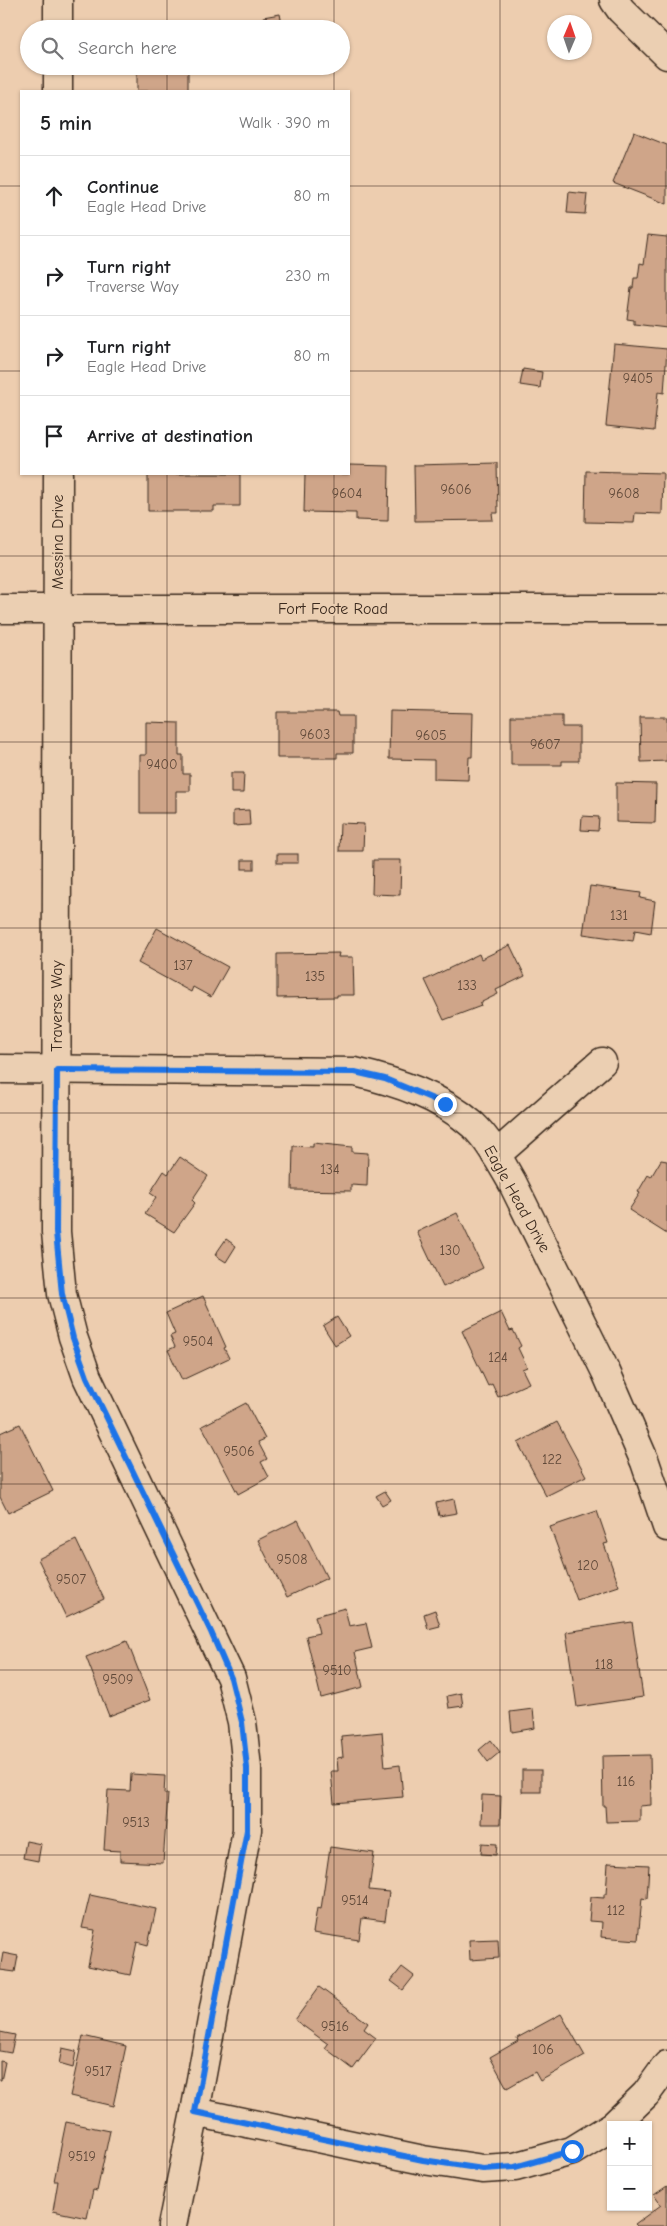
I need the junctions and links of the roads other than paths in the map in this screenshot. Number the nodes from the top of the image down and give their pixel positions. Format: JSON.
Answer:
{"nodes":[{"id":1,"x":58,"y":0,"type":"edge"},
{"id":2,"x":614,"y":0,"type":"edge"},
{"id":3,"x":58,"y":20,"type":"edge"},
{"id":4,"x":667,"y":55,"type":"edge"},
{"id":5,"x":58,"y":75,"type":"edge"},
{"id":6,"x":58,"y":90,"type":"edge"},
{"id":7,"x":58,"y":475,"type":"edge"},
{"id":8,"x":0,"y":609,"type":"edge"},
{"id":9,"x":667,"y":609,"type":"edge"},
{"id":10,"x":58,"y":610,"type":"junction"},
{"id":11,"x":602,"y":1062,"type":"dead end"},
{"id":12,"x":0,"y":1069,"type":"edge"},
{"id":13,"x":57,"y":1070,"type":"junction"},
{"id":14,"x":496,"y":1155,"type":"junction"},
{"id":15,"x":667,"y":1527,"type":"edge"},
{"id":16,"x":667,"y":2065,"type":"edge"},
{"id":17,"x":195,"y":2112,"type":"junction"},
{"id":18,"x":618,"y":2121,"type":"edge"},
{"id":19,"x":607,"y":2129,"type":"edge"},
{"id":20,"x":172,"y":2226,"type":"edge"}],
"edges":[{"from":1,"to":3,"type":"street"},
{"from":2,"to":4,"type":"street"},
{"from":5,"to":6,"type":"street"},
{"from":7,"to":10,"type":"street","name":"Messina Drive"},
{"from":8,"to":10,"type":"street","name":"Fort Foote Road"},
{"from":9,"to":10,"type":"street","name":"Fort Foote Road"},
{"from":10,"to":13,"type":"street","name":"Traverse Way"},
{"from":11,"to":14,"type":"street"},
{"from":12,"to":13,"type":"street","name":"Eagle Head Drive"},
{"from":13,"to":14,"type":"street","name":"Eagle Head Drive"},
{"from":13,"to":17,"type":"street","name":"Traverse Way"},
{"from":14,"to":15,"type":"street","name":"Eagle Head Drive"},
{"from":16,"to":18,"type":"street"},
{"from":17,"to":19,"type":"street"},
{"from":17,"to":20,"type":"street","name":"Traverse Way"}]}
